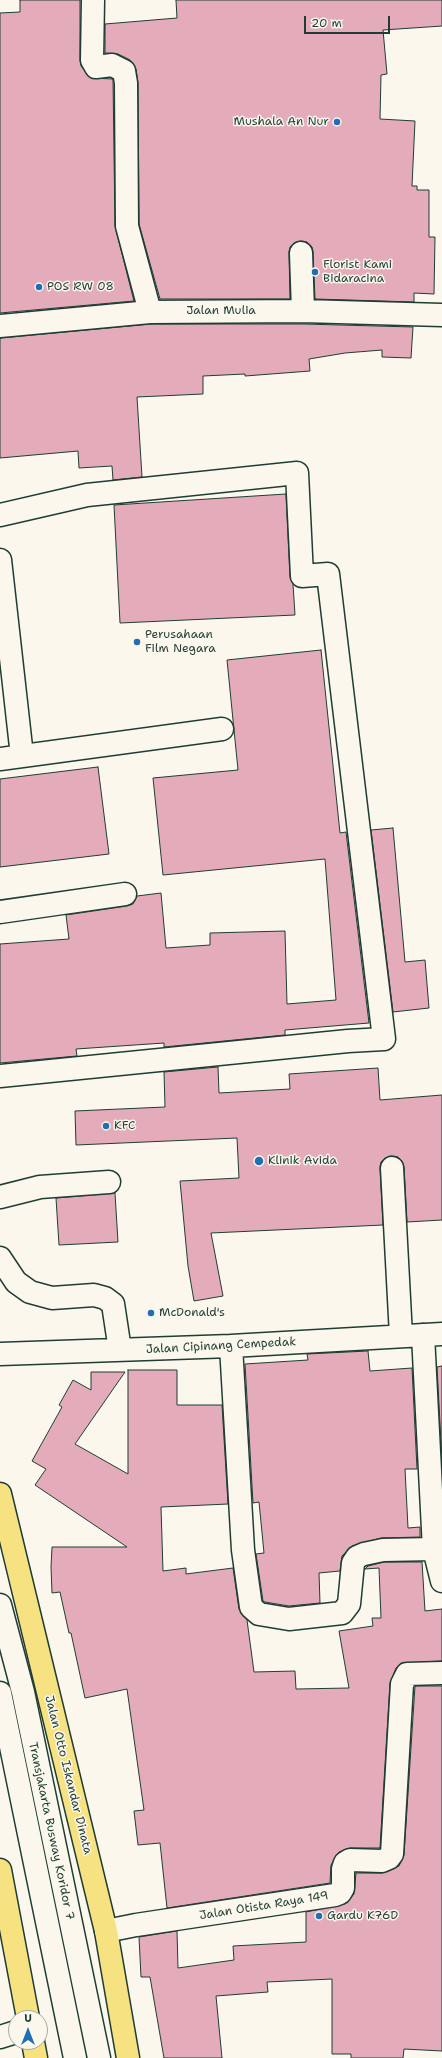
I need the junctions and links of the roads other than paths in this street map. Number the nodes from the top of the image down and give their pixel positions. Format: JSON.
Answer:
{"nodes":[{"id":1,"x":93,"y":0,"type":"edge"},
{"id":2,"x":301,"y":253,"type":"dead end"},
{"id":3,"x":303,"y":311,"type":"junction"},
{"id":4,"x":150,"y":312,"type":"junction"},
{"id":5,"x":442,"y":315,"type":"edge"},
{"id":6,"x":0,"y":326,"type":"edge"},
{"id":7,"x":0,"y":515,"type":"edge"},
{"id":8,"x":0,"y":560,"type":"edge"},
{"id":9,"x":222,"y":729,"type":"dead end"},
{"id":10,"x":22,"y":756,"type":"junction"},
{"id":11,"x":0,"y":759,"type":"edge"},
{"id":12,"x":125,"y":894,"type":"dead end"},
{"id":13,"x":0,"y":912,"type":"edge"},
{"id":14,"x":0,"y":1076,"type":"edge"},
{"id":15,"x":392,"y":1168,"type":"dead end"},
{"id":16,"x":109,"y":1182,"type":"dead end"},
{"id":17,"x":0,"y":1197,"type":"edge"},
{"id":18,"x":0,"y":1258,"type":"edge"},
{"id":19,"x":432,"y":1334,"type":"edge"},
{"id":20,"x":400,"y":1336,"type":"junction"},
{"id":21,"x":231,"y":1346,"type":"junction"},
{"id":22,"x":120,"y":1350,"type":"junction"},
{"id":23,"x":0,"y":1354,"type":"edge"},
{"id":24,"x":0,"y":1494,"type":"edge"},
{"id":25,"x":434,"y":1549,"type":"junction"},
{"id":26,"x":442,"y":1581,"type":"edge"},
{"id":27,"x":0,"y":1605,"type":"edge"},
{"id":28,"x":442,"y":1673,"type":"edge"},
{"id":29,"x":0,"y":1693,"type":"edge"},
{"id":30,"x":0,"y":1870,"type":"edge"},
{"id":31,"x":5,"y":1928,"type":"edge"},
{"id":32,"x":106,"y":1932,"type":"junction"},
{"id":33,"x":26,"y":2010,"type":"edge"},
{"id":34,"x":75,"y":2058,"type":"edge"},
{"id":35,"x":98,"y":2058,"type":"edge"},
{"id":36,"x":128,"y":2058,"type":"edge"}],
"edges":[{"from":1,"to":4,"type":"street"},
{"from":2,"to":3,"type":"street"},
{"from":3,"to":4,"type":"street","name":"Jalan Mulia"},
{"from":3,"to":5,"type":"street","name":"Jalan Mulia"},
{"from":4,"to":6,"type":"street","name":"Jalan Mulia"},
{"from":7,"to":14,"type":"street"},
{"from":8,"to":10,"type":"street"},
{"from":9,"to":10,"type":"street"},
{"from":10,"to":11,"type":"street"},
{"from":12,"to":13,"type":"street"},
{"from":15,"to":20,"type":"street"},
{"from":16,"to":17,"type":"street"},
{"from":18,"to":22,"type":"street"},
{"from":19,"to":20,"type":"street","name":"Jalan Cipinang Cempedak"},
{"from":19,"to":25,"type":"street"},
{"from":20,"to":21,"type":"street","name":"Jalan Cipinang Cempedak"},
{"from":21,"to":22,"type":"street","name":"Jalan Cipinang Cempedak"},
{"from":21,"to":25,"type":"street"},
{"from":22,"to":23,"type":"street","name":"Jalan Cipinang Cempedak"},
{"from":24,"to":32,"type":"main road","name":"Jalan Otto Iskandar Dinata"},
{"from":25,"to":26,"type":"street"},
{"from":27,"to":35,"type":"street","name":"Transjakarta Busway Koridor 7"},
{"from":28,"to":32,"type":"street","name":"Jalan Otista Raya 149"},
{"from":29,"to":34,"type":"street","name":"Transjakarta Busway Koridor 7"},
{"from":30,"to":31,"type":"main road"},
{"from":31,"to":33,"type":"main road"},
{"from":32,"to":36,"type":"main road","name":"Jalan Otto Iskandar Dinata"}]}
